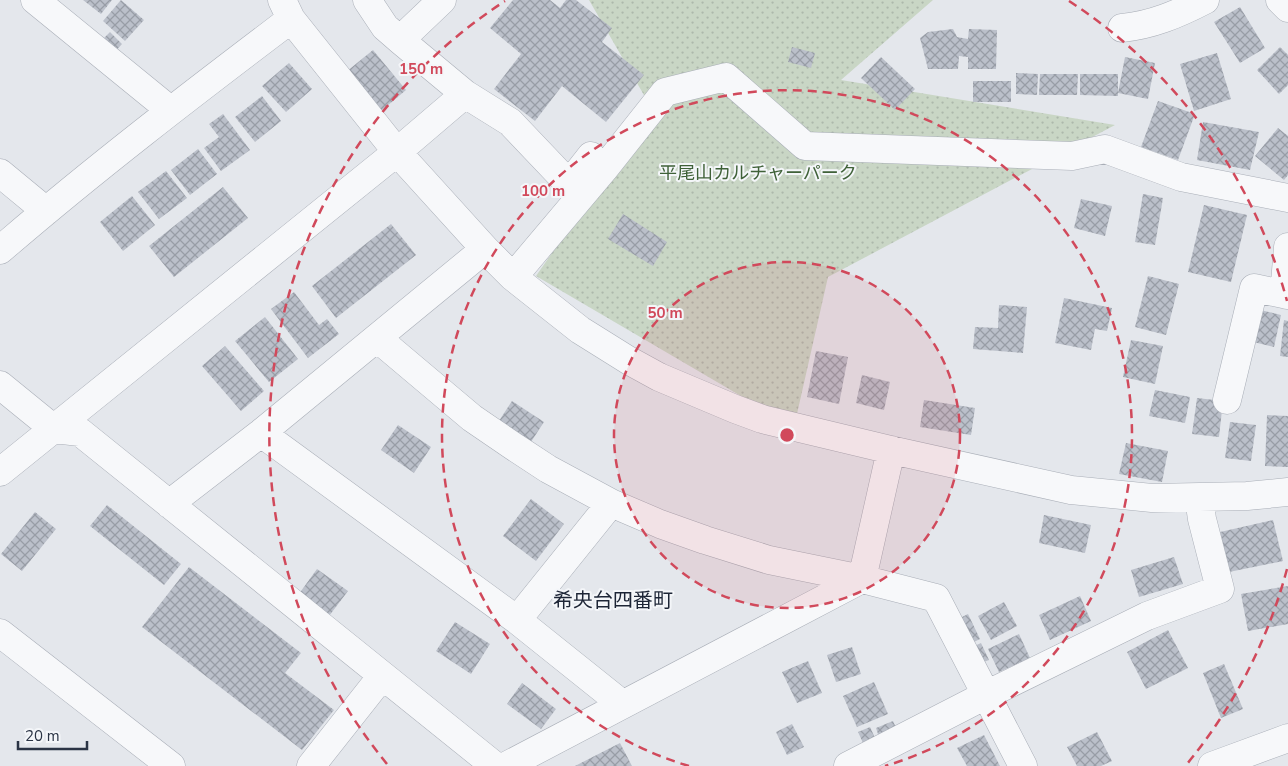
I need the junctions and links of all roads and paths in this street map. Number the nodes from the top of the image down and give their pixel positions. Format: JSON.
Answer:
{"nodes":[{"id":1,"x":35,"y":0,"type":"edge"},
{"id":2,"x":367,"y":0,"type":"edge"},
{"id":3,"x":442,"y":0,"type":"edge"},
{"id":4,"x":1205,"y":0,"type":"edge"},
{"id":5,"x":1280,"y":0,"type":"edge"},
{"id":6,"x":1288,"y":8,"type":"edge"},
{"id":7,"x":286,"y":9,"type":"edge"},
{"id":8,"x":1122,"y":28,"type":"dead end"},
{"id":9,"x":400,"y":40,"type":"junction"},
{"id":10,"x":673,"y":90,"type":"junction"},
{"id":11,"x":465,"y":94,"type":"junction"},
{"id":12,"x":170,"y":110,"type":"junction"},
{"id":13,"x":397,"y":152,"type":"junction"},
{"id":14,"x":0,"y":173,"type":"edge"},
{"id":15,"x":1288,"y":198,"type":"edge"},
{"id":16,"x":46,"y":211,"type":"junction"},
{"id":17,"x":1288,"y":247,"type":"edge"},
{"id":18,"x":485,"y":249,"type":"junction"},
{"id":19,"x":0,"y":250,"type":"edge"},
{"id":20,"x":513,"y":278,"type":"junction"},
{"id":21,"x":1287,"y":295,"type":"edge"},
{"id":22,"x":377,"y":338,"type":"junction"},
{"id":23,"x":0,"y":385,"type":"edge"},
{"id":24,"x":1227,"y":400,"type":"dead end"},
{"id":25,"x":54,"y":429,"type":"junction"},
{"id":26,"x":261,"y":433,"type":"junction"},
{"id":27,"x":891,"y":450,"type":"junction"},
{"id":28,"x":0,"y":472,"type":"edge"},
{"id":29,"x":1288,"y":492,"type":"edge"},
{"id":30,"x":1199,"y":498,"type":"junction"},
{"id":31,"x":611,"y":502,"type":"junction"},
{"id":32,"x":169,"y":504,"type":"junction"},
{"id":33,"x":862,"y":579,"type":"junction"},
{"id":34,"x":517,"y":620,"type":"junction"},
{"id":35,"x":0,"y":633,"type":"edge"},
{"id":36,"x":382,"y":676,"type":"junction"},
{"id":37,"x":986,"y":694,"type":"junction"},
{"id":38,"x":622,"y":704,"type":"junction"},
{"id":39,"x":1288,"y":738,"type":"edge"},
{"id":40,"x":171,"y":766,"type":"edge"},
{"id":41,"x":311,"y":766,"type":"edge"},
{"id":42,"x":495,"y":766,"type":"edge"},
{"id":43,"x":506,"y":766,"type":"edge"},
{"id":44,"x":848,"y":766,"type":"edge"},
{"id":45,"x":1024,"y":766,"type":"edge"},
{"id":46,"x":1212,"y":766,"type":"edge"}],
"edges":[{"from":1,"to":12,"type":"street"},
{"from":2,"to":9,"type":"street"},
{"from":3,"to":9,"type":"street"},
{"from":4,"to":8,"type":"street"},
{"from":5,"to":6,"type":"street"},
{"from":7,"to":12,"type":"street"},
{"from":7,"to":13,"type":"street"},
{"from":9,"to":11,"type":"street"},
{"from":10,"to":11,"type":"street"},
{"from":10,"to":15,"type":"street"},
{"from":10,"to":20,"type":"street"},
{"from":11,"to":13,"type":"street"},
{"from":12,"to":16,"type":"street"},
{"from":13,"to":18,"type":"street"},
{"from":13,"to":25,"type":"street"},
{"from":14,"to":16,"type":"street"},
{"from":16,"to":19,"type":"street"},
{"from":17,"to":21,"type":"street"},
{"from":18,"to":20,"type":"street"},
{"from":18,"to":22,"type":"street"},
{"from":20,"to":27,"type":"street"},
{"from":21,"to":24,"type":"street"},
{"from":22,"to":26,"type":"street"},
{"from":22,"to":31,"type":"street"},
{"from":23,"to":25,"type":"street"},
{"from":25,"to":28,"type":"street"},
{"from":25,"to":32,"type":"street"},
{"from":26,"to":32,"type":"street"},
{"from":26,"to":34,"type":"street"},
{"from":27,"to":30,"type":"street"},
{"from":27,"to":33,"type":"street"},
{"from":29,"to":30,"type":"street"},
{"from":30,"to":37,"type":"street"},
{"from":31,"to":33,"type":"street"},
{"from":31,"to":34,"type":"street"},
{"from":32,"to":36,"type":"street"},
{"from":33,"to":37,"type":"street"},
{"from":33,"to":38,"type":"street"},
{"from":34,"to":38,"type":"street"},
{"from":35,"to":40,"type":"street"},
{"from":36,"to":41,"type":"street"},
{"from":36,"to":42,"type":"street"},
{"from":37,"to":44,"type":"street"},
{"from":37,"to":45,"type":"street"},
{"from":38,"to":43,"type":"street"},
{"from":39,"to":46,"type":"street"}]}
